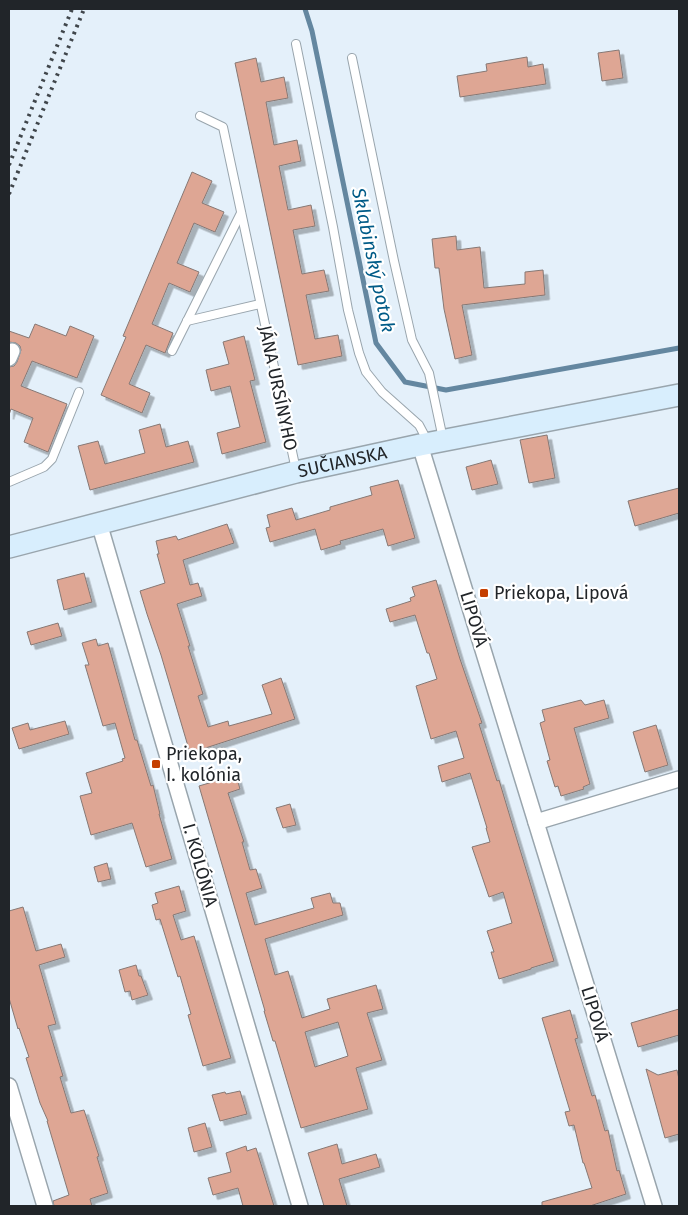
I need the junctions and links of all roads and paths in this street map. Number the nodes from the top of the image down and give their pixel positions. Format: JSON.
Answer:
{"nodes":[{"id":1,"x":296,"y":44,"type":"dead end"},
{"id":2,"x":352,"y":58,"type":"dead end"},
{"id":3,"x":200,"y":116,"type":"dead end"},
{"id":4,"x":241,"y":213,"type":"junction"},
{"id":5,"x":260,"y":304,"type":"junction"},
{"id":6,"x":187,"y":322,"type":"junction"},
{"id":7,"x":172,"y":351,"type":"dead end"},
{"id":8,"x":79,"y":392,"type":"dead end"},
{"id":9,"x":679,"y":395,"type":"edge"},
{"id":10,"x":433,"y":438,"type":"junction"},
{"id":11,"x":296,"y":472,"type":"junction"},
{"id":12,"x":9,"y":482,"type":"edge"},
{"id":13,"x":99,"y":523,"type":"junction"},
{"id":14,"x":9,"y":547,"type":"edge"},
{"id":15,"x":679,"y":779,"type":"edge"},
{"id":16,"x":536,"y":822,"type":"junction"},
{"id":17,"x":9,"y":1086,"type":"edge"},
{"id":18,"x":45,"y":1206,"type":"edge"},
{"id":19,"x":300,"y":1206,"type":"edge"},
{"id":20,"x":654,"y":1206,"type":"edge"}],
"edges":[{"from":1,"to":10,"type":"lane"},
{"from":2,"to":10,"type":"lane"},
{"from":3,"to":4,"type":"lane","name":"JÁNA URSÍNYHO"},
{"from":4,"to":5,"type":"lane","name":"JÁNA URSÍNYHO"},
{"from":4,"to":6,"type":"lane"},
{"from":5,"to":6,"type":"lane","name":"JÁNA URSÍNYHO"},
{"from":5,"to":11,"type":"lane","name":"JÁNA URSÍNYHO"},
{"from":6,"to":7,"type":"lane"},
{"from":8,"to":12,"type":"lane"},
{"from":9,"to":10,"type":"street","name":"SUČIANSKA"},
{"from":10,"to":11,"type":"street","name":"SUČIANSKA"},
{"from":10,"to":16,"type":"street","name":"LIPOVÁ"},
{"from":11,"to":13,"type":"street","name":"SUČIANSKA"},
{"from":13,"to":14,"type":"street","name":"SUČIANSKA"},
{"from":13,"to":19,"type":"street","name":"I. KOLÓNIA"},
{"from":15,"to":16,"type":"street"},
{"from":16,"to":20,"type":"street","name":"LIPOVÁ"},
{"from":17,"to":18,"type":"street"}]}
